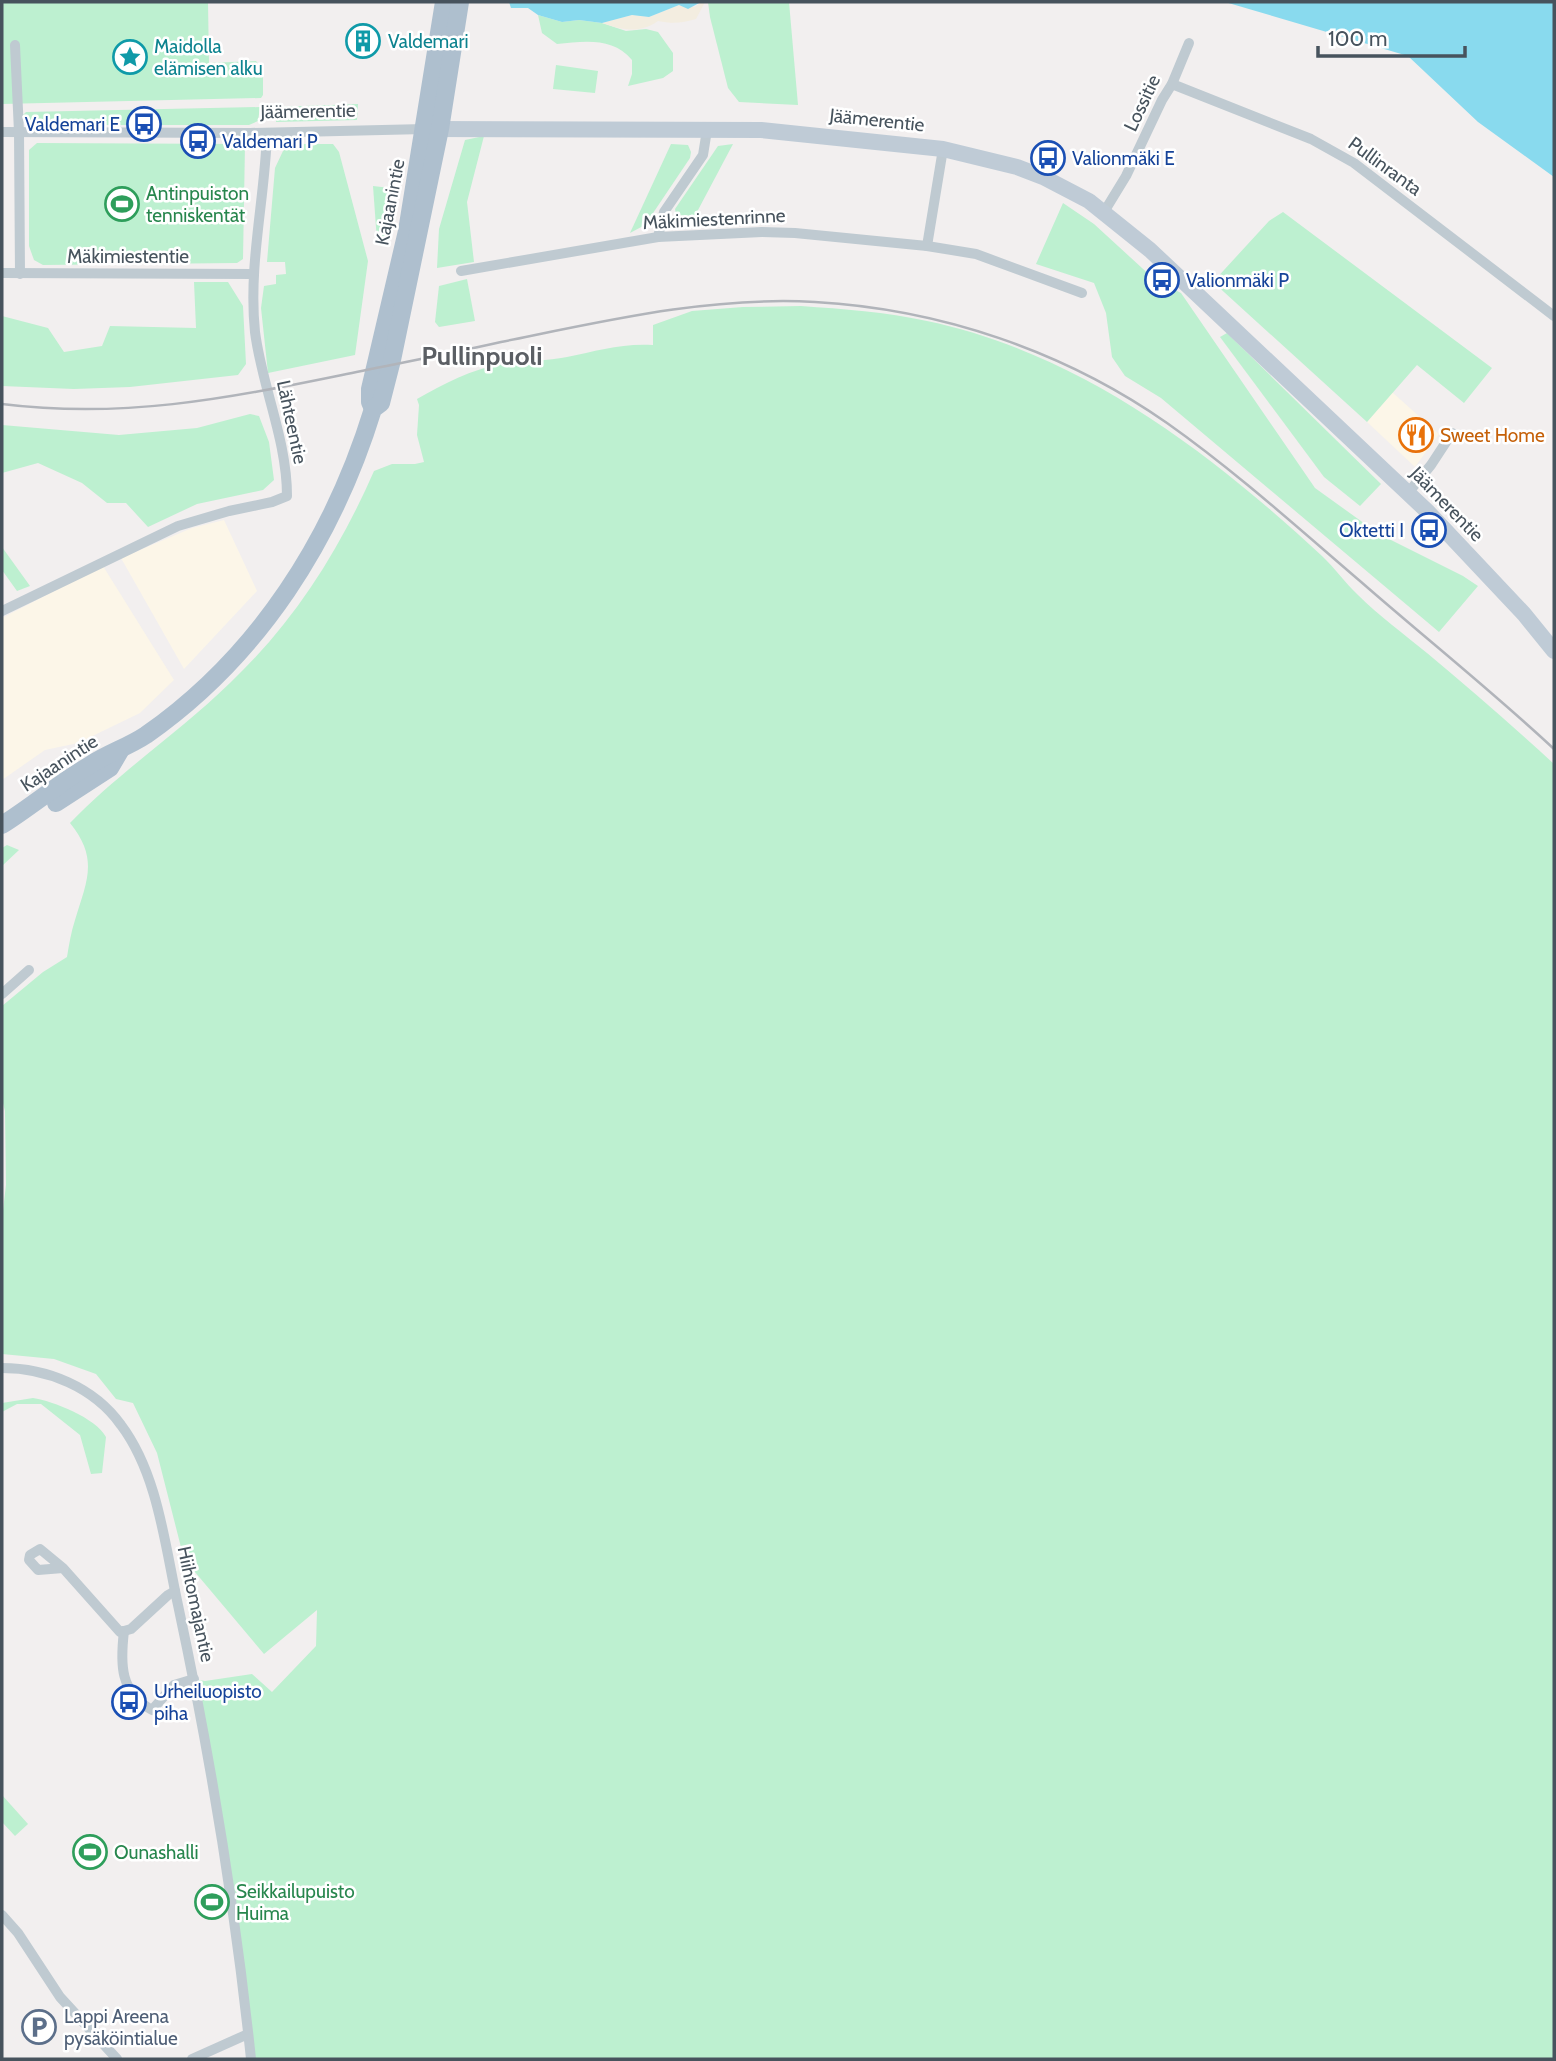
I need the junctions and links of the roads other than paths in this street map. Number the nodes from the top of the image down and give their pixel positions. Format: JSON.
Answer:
{"nodes":[{"id":1,"x":460,"y":2,"type":"edge"},
{"id":2,"x":447,"y":13,"type":"edge"},
{"id":3,"x":1189,"y":43,"type":"dead end"},
{"id":4,"x":15,"y":45,"type":"dead end"},
{"id":5,"x":1172,"y":84,"type":"junction"},
{"id":6,"x":433,"y":129,"type":"junction"},
{"id":7,"x":707,"y":130,"type":"junction"},
{"id":8,"x":2,"y":132,"type":"edge"},
{"id":9,"x":19,"y":132,"type":"junction"},
{"id":10,"x":267,"y":133,"type":"junction"},
{"id":11,"x":943,"y":149,"type":"junction"},
{"id":12,"x":1104,"y":212,"type":"junction"},
{"id":13,"x":658,"y":237,"type":"junction"},
{"id":14,"x":928,"y":246,"type":"junction"},
{"id":15,"x":461,"y":271,"type":"dead end"},
{"id":16,"x":2,"y":273,"type":"edge"},
{"id":17,"x":20,"y":274,"type":"junction"},
{"id":18,"x":254,"y":274,"type":"junction"},
{"id":19,"x":1082,"y":293,"type":"dead end"},
{"id":20,"x":1554,"y":316,"type":"edge"},
{"id":21,"x":1452,"y":433,"type":"dead end"},
{"id":22,"x":1408,"y":493,"type":"junction"},
{"id":23,"x":2,"y":611,"type":"edge"},
{"id":24,"x":1554,"y":651,"type":"edge"},
{"id":25,"x":120,"y":751,"type":"junction"},
{"id":26,"x":2,"y":825,"type":"edge"},
{"id":27,"x":2,"y":838,"type":"edge"},
{"id":28,"x":29,"y":970,"type":"dead end"},
{"id":29,"x":2,"y":994,"type":"edge"},
{"id":30,"x":2,"y":1368,"type":"edge"},
{"id":31,"x":63,"y":1568,"type":"dead end"},
{"id":32,"x":175,"y":1591,"type":"junction"},
{"id":33,"x":124,"y":1632,"type":"junction"},
{"id":34,"x":194,"y":1679,"type":"junction"},
{"id":35,"x":2,"y":1915,"type":"edge"},
{"id":36,"x":248,"y":2034,"type":"junction"},
{"id":37,"x":117,"y":2059,"type":"edge"},
{"id":38,"x":192,"y":2059,"type":"edge"},
{"id":39,"x":251,"y":2059,"type":"edge"}],
"edges":[{"from":1,"to":2,"type":"main road"},
{"from":2,"to":6,"type":"main road"},
{"from":3,"to":5,"type":"street","name":"Lossitie"},
{"from":4,"to":9,"type":"street"},
{"from":5,"to":12,"type":"street","name":"Lossitie"},
{"from":5,"to":20,"type":"street","name":"Pullinranta"},
{"from":6,"to":7,"type":"main road","name":"Jäämerentie"},
{"from":6,"to":10,"type":"street","name":"Jäämerentie"},
{"from":6,"to":25,"type":"main road"},
{"from":7,"to":11,"type":"main road","name":"Jäämerentie"},
{"from":7,"to":13,"type":"street"},
{"from":8,"to":9,"type":"street","name":"Jäämerentie"},
{"from":9,"to":10,"type":"street","name":"Jäämerentie"},
{"from":9,"to":17,"type":"street"},
{"from":10,"to":18,"type":"street","name":"Lähteentie"},
{"from":11,"to":12,"type":"main road","name":"Jäämerentie"},
{"from":11,"to":14,"type":"street"},
{"from":12,"to":22,"type":"main road","name":"Jäämerentie"},
{"from":13,"to":14,"type":"street","name":"Mäkimiestenrinne"},
{"from":13,"to":15,"type":"street","name":"Mäkimiestenrinne"},
{"from":14,"to":19,"type":"street","name":"Mäkimiestenrinne"},
{"from":16,"to":17,"type":"street","name":"Mäkimiestentie"},
{"from":17,"to":18,"type":"street","name":"Mäkimiestentie"},
{"from":18,"to":23,"type":"street","name":"Lähteentie"},
{"from":21,"to":22,"type":"street"},
{"from":22,"to":24,"type":"main road","name":"Jäämerentie"},
{"from":25,"to":26,"type":"main road","name":"Kajaanintie"},
{"from":25,"to":27,"type":"main road","name":"Kajaanintie"},
{"from":28,"to":29,"type":"street"},
{"from":30,"to":32,"type":"street","name":"Hiihtomajantie"},
{"from":31,"to":33,"type":"street"},
{"from":32,"to":33,"type":"street"},
{"from":32,"to":34,"type":"street","name":"Hiihtomajantie"},
{"from":33,"to":34,"type":"street"},
{"from":34,"to":36,"type":"street","name":"Hiihtomajantie"},
{"from":35,"to":37,"type":"street"},
{"from":36,"to":38,"type":"street"},
{"from":36,"to":39,"type":"street","name":"Hiihtomajantie"}]}
